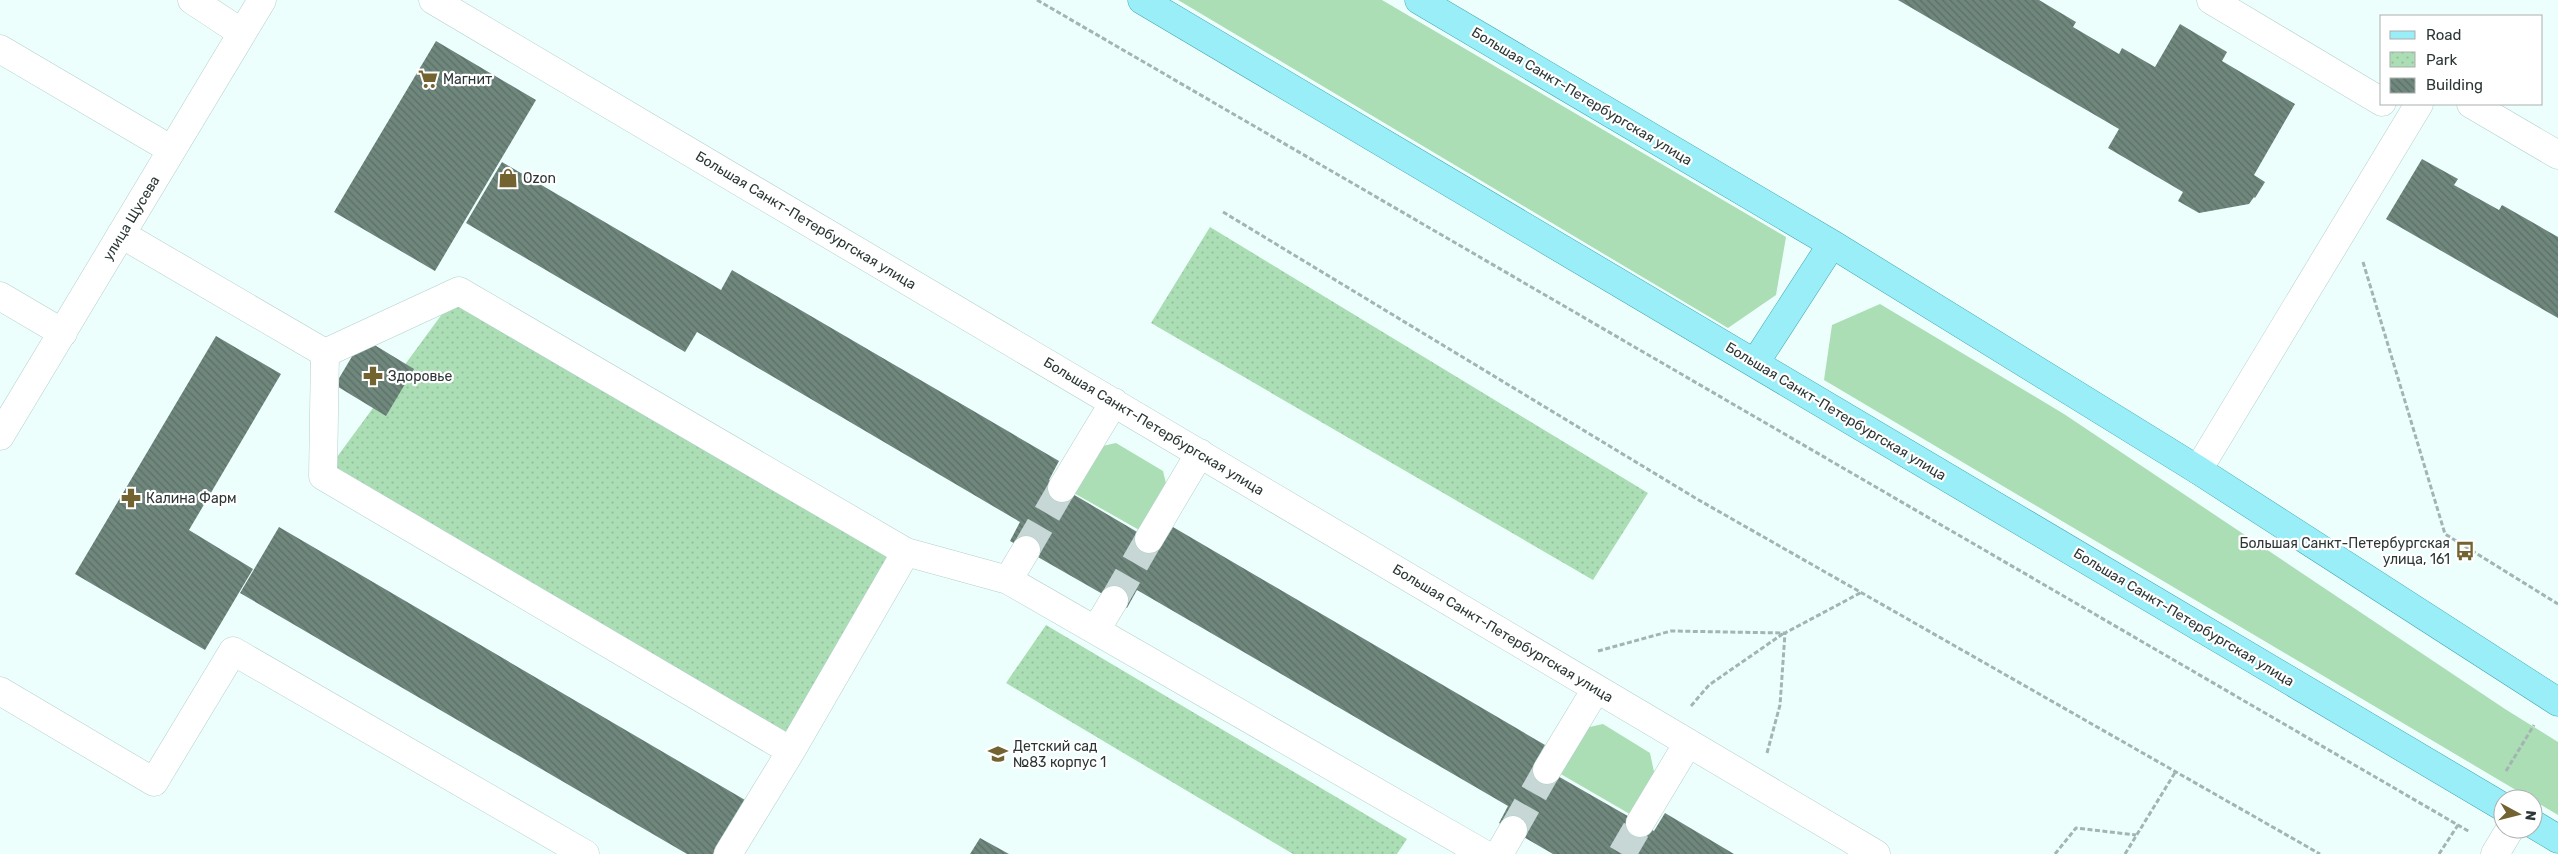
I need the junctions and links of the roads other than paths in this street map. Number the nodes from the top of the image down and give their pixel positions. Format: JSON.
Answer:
{"nodes":[{"id":1,"x":192,"y":0,"type":"edge"},
{"id":2,"x":262,"y":0,"type":"edge"},
{"id":3,"x":433,"y":0,"type":"edge"},
{"id":4,"x":1142,"y":0,"type":"edge"},
{"id":5,"x":1419,"y":0,"type":"edge"},
{"id":6,"x":2211,"y":0,"type":"edge"},
{"id":7,"x":242,"y":33,"type":"junction"},
{"id":8,"x":0,"y":49,"type":"edge"},
{"id":9,"x":2380,"y":101,"type":"edge"},
{"id":10,"x":2390,"y":105,"type":"edge"},
{"id":11,"x":2473,"y":105,"type":"edge"},
{"id":12,"x":2415,"y":112,"type":"edge"},
{"id":13,"x":172,"y":150,"type":"junction"},
{"id":14,"x":2558,"y":155,"type":"edge"},
{"id":15,"x":121,"y":234,"type":"junction"},
{"id":16,"x":1832,"y":244,"type":"junction"},
{"id":17,"x":0,"y":296,"type":"edge"},
{"id":18,"x":63,"y":333,"type":"junction"},
{"id":19,"x":325,"y":353,"type":"junction"},
{"id":20,"x":1754,"y":363,"type":"junction"},
{"id":21,"x":1114,"y":402,"type":"junction"},
{"id":22,"x":0,"y":436,"type":"edge"},
{"id":23,"x":1200,"y":453,"type":"junction"},
{"id":24,"x":2198,"y":470,"type":"junction"},
{"id":25,"x":1062,"y":488,"type":"tunnel mouth"},
{"id":26,"x":1150,"y":540,"type":"tunnel mouth"},
{"id":27,"x":1026,"y":550,"type":"tunnel mouth"},
{"id":28,"x":906,"y":552,"type":"junction"},
{"id":29,"x":1008,"y":580,"type":"junction"},
{"id":30,"x":1114,"y":600,"type":"tunnel mouth"},
{"id":31,"x":1096,"y":630,"type":"junction"},
{"id":32,"x":1596,"y":689,"type":"junction"},
{"id":33,"x":0,"y":691,"type":"edge"},
{"id":34,"x":2554,"y":700,"type":"edge"},
{"id":35,"x":1679,"y":738,"type":"junction"},
{"id":36,"x":791,"y":751,"type":"junction"},
{"id":37,"x":1547,"y":770,"type":"tunnel mouth"},
{"id":38,"x":2493,"y":801,"type":"edge"},
{"id":39,"x":1640,"y":823,"type":"tunnel mouth"},
{"id":40,"x":1513,"y":830,"type":"tunnel mouth"},
{"id":41,"x":2543,"y":830,"type":"edge"},
{"id":42,"x":2558,"y":839,"type":"edge"},
{"id":43,"x":585,"y":854,"type":"edge"},
{"id":44,"x":728,"y":854,"type":"edge"},
{"id":45,"x":1484,"y":854,"type":"edge"},
{"id":46,"x":1499,"y":854,"type":"edge"},
{"id":47,"x":1876,"y":854,"type":"edge"}],
"edges":[{"from":1,"to":7,"type":"street"},
{"from":2,"to":7,"type":"street","name":"улица Щусева"},
{"from":3,"to":21,"type":"street","name":"Большая Санкт-Петербургская улица"},
{"from":4,"to":20,"type":"main road","name":"Большая Санкт-Петербургская улица"},
{"from":5,"to":16,"type":"main road","name":"Большая Санкт-Петербургская улица"},
{"from":6,"to":9,"type":"street"},
{"from":7,"to":13,"type":"street","name":"улица Щусева"},
{"from":8,"to":13,"type":"street"},
{"from":10,"to":12,"type":"street"},
{"from":11,"to":14,"type":"street"},
{"from":12,"to":24,"type":"street"},
{"from":13,"to":15,"type":"street","name":"улица Щусева"},
{"from":15,"to":18,"type":"street","name":"улица Щусева"},
{"from":15,"to":19,"type":"street"},
{"from":16,"to":20,"type":"main road"},
{"from":16,"to":24,"type":"main road","name":"Большая Санкт-Петербургская улица"},
{"from":17,"to":18,"type":"street"},
{"from":18,"to":22,"type":"street","name":"улица Щусева"},
{"from":19,"to":28,"type":"street"},
{"from":19,"to":36,"type":"street"},
{"from":20,"to":38,"type":"main road","name":"Большая Санкт-Петербургская улица"},
{"from":21,"to":23,"type":"street","name":"Большая Санкт-Петербургская улица"},
{"from":21,"to":25,"type":"street"},
{"from":23,"to":26,"type":"street"},
{"from":23,"to":32,"type":"street","name":"Большая Санкт-Петербургская улица"},
{"from":24,"to":34,"type":"main road","name":"Большая Санкт-Петербургская улица"},
{"from":27,"to":29,"type":"street"},
{"from":28,"to":29,"type":"street"},
{"from":28,"to":36,"type":"street"},
{"from":29,"to":31,"type":"street"},
{"from":30,"to":31,"type":"street"},
{"from":31,"to":45,"type":"street"},
{"from":32,"to":35,"type":"street","name":"Большая Санкт-Петербургская улица"},
{"from":32,"to":37,"type":"street"},
{"from":33,"to":43,"type":"street"},
{"from":35,"to":39,"type":"street"},
{"from":35,"to":47,"type":"street","name":"Большая Санкт-Петербургская улица"},
{"from":36,"to":44,"type":"street"},
{"from":40,"to":46,"type":"street"},
{"from":41,"to":42,"type":"main road"}]}
